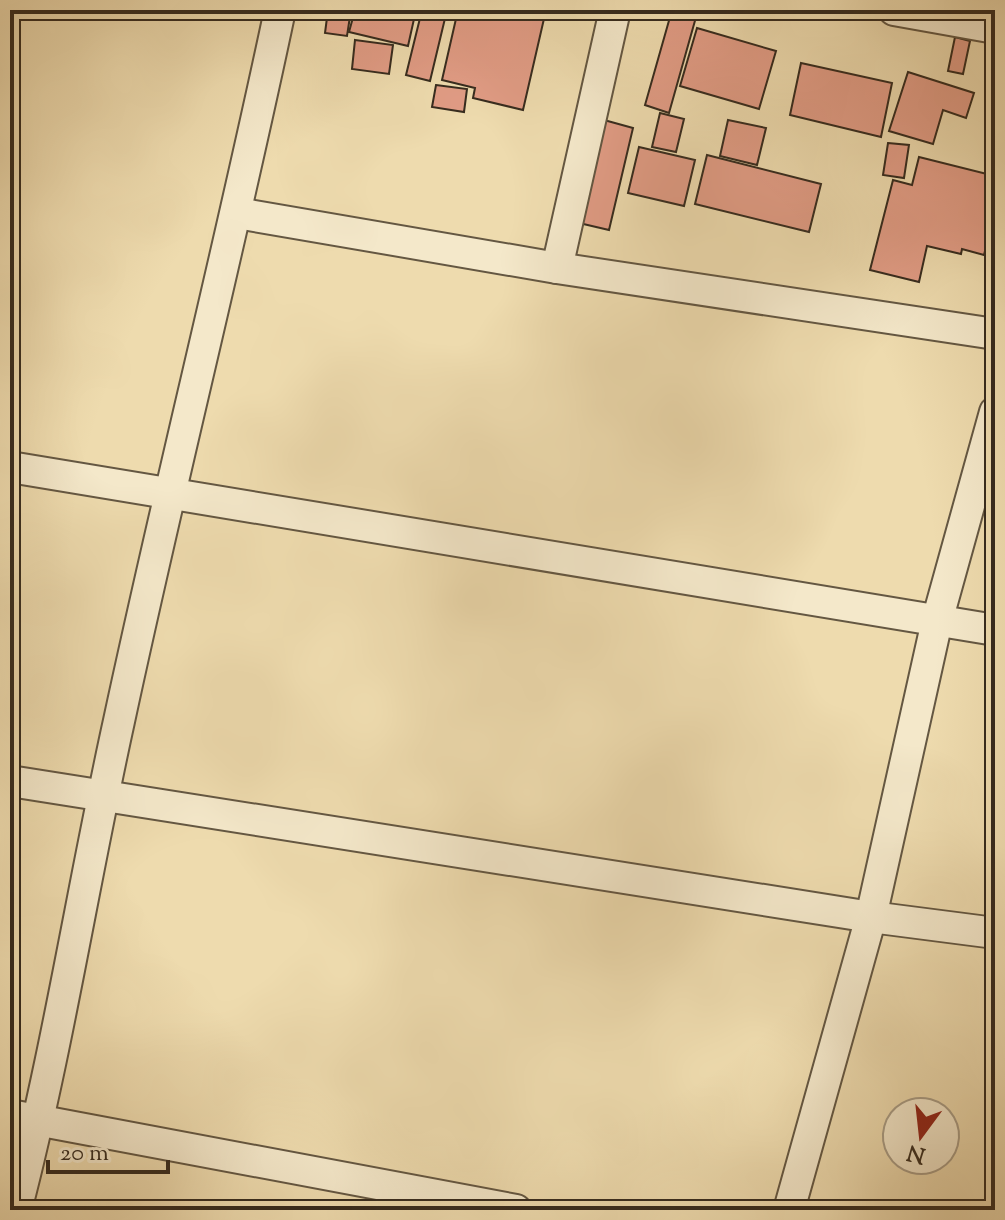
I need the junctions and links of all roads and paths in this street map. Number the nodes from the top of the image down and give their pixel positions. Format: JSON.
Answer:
{"nodes":[{"id":1,"x":280,"y":10,"type":"edge"},
{"id":2,"x":615,"y":10,"type":"edge"},
{"id":3,"x":894,"y":10,"type":"edge"},
{"id":4,"x":995,"y":28,"type":"edge"},
{"id":5,"x":237,"y":213,"type":"junction"},
{"id":6,"x":557,"y":268,"type":"junction"},
{"id":7,"x":995,"y":334,"type":"edge"},
{"id":8,"x":995,"y":412,"type":"edge"},
{"id":9,"x":10,"y":467,"type":"edge"},
{"id":10,"x":168,"y":493,"type":"junction"},
{"id":11,"x":937,"y":621,"type":"junction"},
{"id":12,"x":995,"y":630,"type":"edge"},
{"id":13,"x":10,"y":781,"type":"edge"},
{"id":14,"x":102,"y":796,"type":"junction"},
{"id":15,"x":871,"y":917,"type":"junction"},
{"id":16,"x":995,"y":933,"type":"edge"},
{"id":17,"x":25,"y":1118,"type":"edge"},
{"id":18,"x":16,"y":1210,"type":"edge"},
{"id":19,"x":516,"y":1210,"type":"edge"},
{"id":20,"x":789,"y":1210,"type":"edge"}],
"edges":[{"from":1,"to":5,"type":"street"},
{"from":2,"to":6,"type":"street"},
{"from":3,"to":4,"type":"street"},
{"from":5,"to":6,"type":"street"},
{"from":5,"to":10,"type":"street"},
{"from":6,"to":7,"type":"street"},
{"from":8,"to":11,"type":"street"},
{"from":9,"to":10,"type":"street"},
{"from":10,"to":11,"type":"street"},
{"from":10,"to":14,"type":"street"},
{"from":11,"to":12,"type":"street"},
{"from":11,"to":15,"type":"street"},
{"from":13,"to":14,"type":"street"},
{"from":14,"to":15,"type":"street"},
{"from":14,"to":17,"type":"street"},
{"from":15,"to":16,"type":"street"},
{"from":15,"to":20,"type":"street"},
{"from":17,"to":18,"type":"street"},
{"from":17,"to":19,"type":"street"}]}
